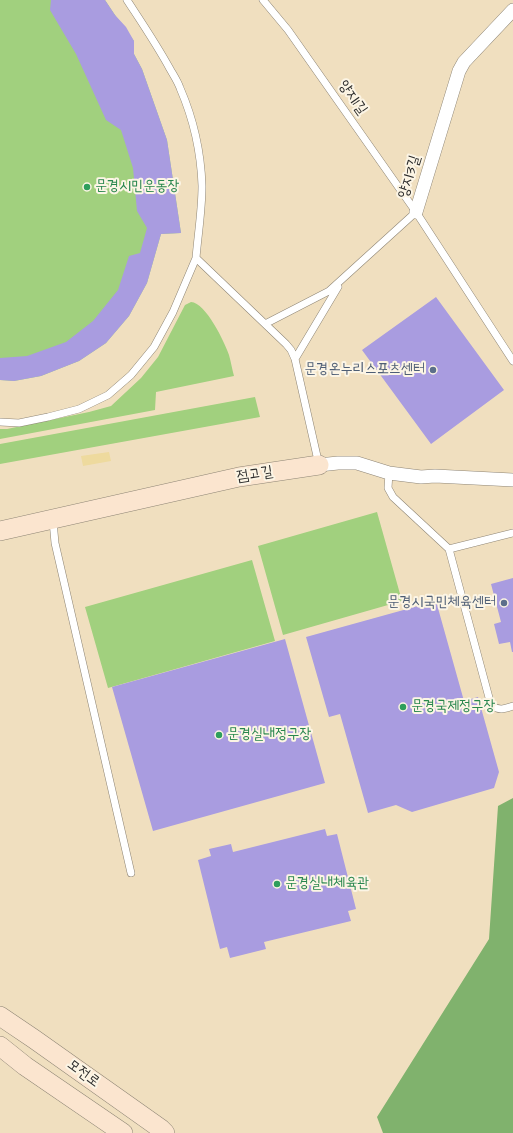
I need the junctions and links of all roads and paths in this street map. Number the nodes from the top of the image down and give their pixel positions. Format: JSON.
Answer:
{"nodes":[{"id":1,"x":127,"y":0,"type":"edge"},
{"id":2,"x":263,"y":0,"type":"edge"},
{"id":3,"x":513,"y":10,"type":"edge"},
{"id":4,"x":416,"y":212,"type":"junction"},
{"id":5,"x":196,"y":258,"type":"junction"},
{"id":6,"x":341,"y":281,"type":"junction"},
{"id":7,"x":265,"y":324,"type":"junction"},
{"id":8,"x":295,"y":360,"type":"junction"},
{"id":9,"x":513,"y":361,"type":"edge"},
{"id":10,"x":0,"y":422,"type":"edge"},
{"id":11,"x":319,"y":465,"type":"junction"},
{"id":12,"x":389,"y":473,"type":"junction"},
{"id":13,"x":513,"y":480,"type":"edge"},
{"id":14,"x":53,"y":518,"type":"junction"},
{"id":15,"x":0,"y":531,"type":"edge"},
{"id":16,"x":513,"y":533,"type":"edge"},
{"id":17,"x":450,"y":549,"type":"junction"},
{"id":18,"x":513,"y":706,"type":"edge"},
{"id":19,"x":131,"y":873,"type":"dead end"},
{"id":20,"x":0,"y":1016,"type":"edge"},
{"id":21,"x":0,"y":1046,"type":"edge"},
{"id":22,"x":123,"y":1133,"type":"edge"},
{"id":23,"x":165,"y":1133,"type":"edge"}],
"edges":[{"from":1,"to":5,"type":"lane"},
{"from":2,"to":4,"type":"lane","name":"양지1길"},
{"from":3,"to":4,"type":"street","name":"양지3길"},
{"from":4,"to":6,"type":"lane","name":"양지3길"},
{"from":4,"to":9,"type":"lane","name":"양지1길"},
{"from":5,"to":7,"type":"lane"},
{"from":5,"to":10,"type":"lane"},
{"from":6,"to":7,"type":"lane","name":"양지3길"},
{"from":6,"to":8,"type":"lane"},
{"from":7,"to":8,"type":"lane"},
{"from":8,"to":11,"type":"lane"},
{"from":11,"to":12,"type":"street","name":"점고길"},
{"from":11,"to":14,"type":"main road","name":"점고길"},
{"from":12,"to":13,"type":"street","name":"점고길"},
{"from":12,"to":17,"type":"lane"},
{"from":14,"to":15,"type":"main road","name":"점고길"},
{"from":14,"to":19,"type":"lane"},
{"from":16,"to":17,"type":"lane"},
{"from":17,"to":18,"type":"lane"},
{"from":20,"to":23,"type":"main road","name":"모전로"},
{"from":21,"to":22,"type":"main road","name":"모전로"}]}
